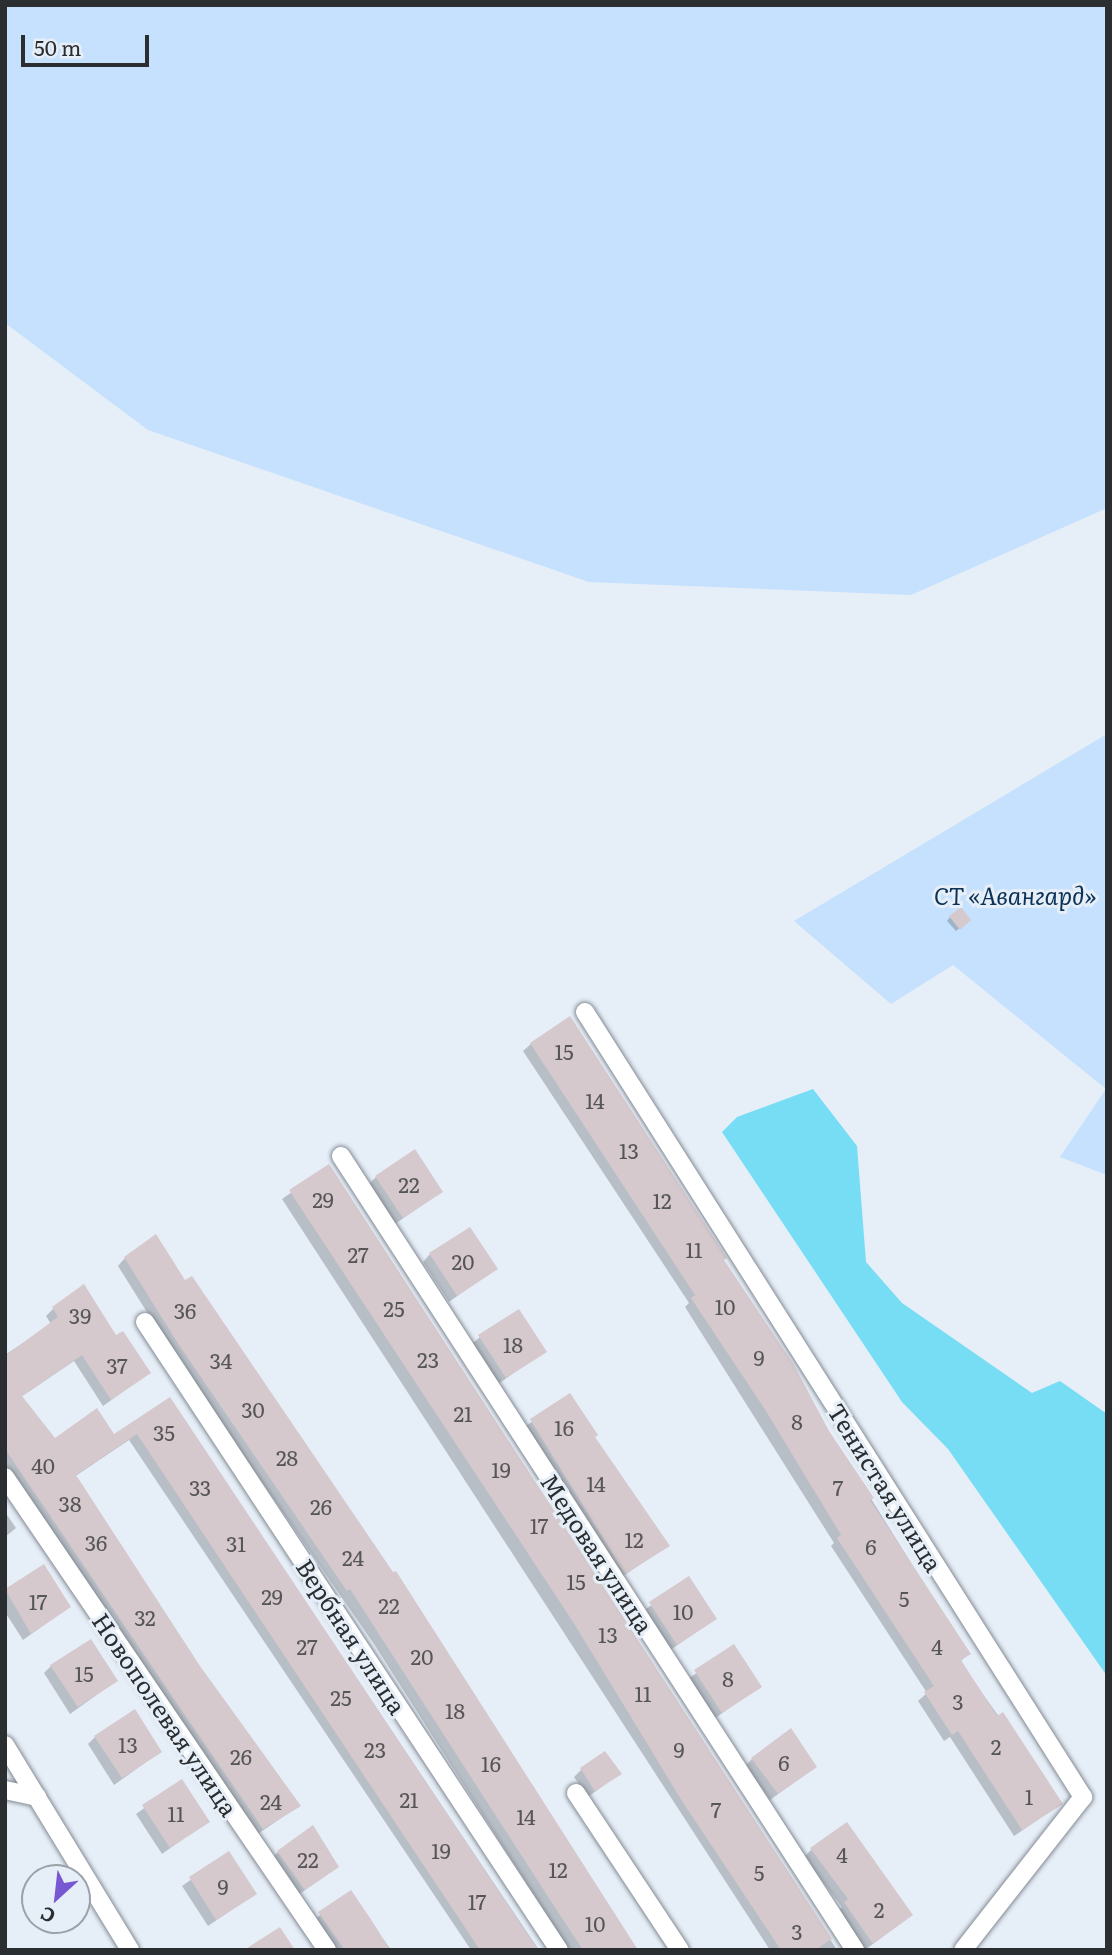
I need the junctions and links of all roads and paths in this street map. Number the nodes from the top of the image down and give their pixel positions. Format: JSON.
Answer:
{"nodes":[{"id":1,"x":585,"y":1012,"type":"dead end"},
{"id":2,"x":341,"y":1156,"type":"dead end"},
{"id":3,"x":145,"y":1322,"type":"dead end"},
{"id":4,"x":5,"y":1477,"type":"edge"},
{"id":5,"x":5,"y":1745,"type":"edge"},
{"id":6,"x":5,"y":1790,"type":"edge"},
{"id":7,"x":576,"y":1793,"type":"dead end"},
{"id":8,"x":37,"y":1797,"type":"junction"},
{"id":9,"x":130,"y":1950,"type":"edge"},
{"id":10,"x":327,"y":1950,"type":"edge"},
{"id":11,"x":559,"y":1950,"type":"edge"},
{"id":12,"x":680,"y":1950,"type":"edge"},
{"id":13,"x":855,"y":1950,"type":"edge"},
{"id":14,"x":963,"y":1950,"type":"edge"}],
"edges":[{"from":1,"to":14,"type":"street","name":"Тенистая улица"},
{"from":2,"to":13,"type":"street","name":"Медовая улица"},
{"from":3,"to":11,"type":"street","name":"Вербная улица"},
{"from":4,"to":10,"type":"street","name":"Новополевая улица"},
{"from":5,"to":8,"type":"street"},
{"from":6,"to":8,"type":"street"},
{"from":7,"to":12,"type":"street"},
{"from":8,"to":9,"type":"street"}]}
